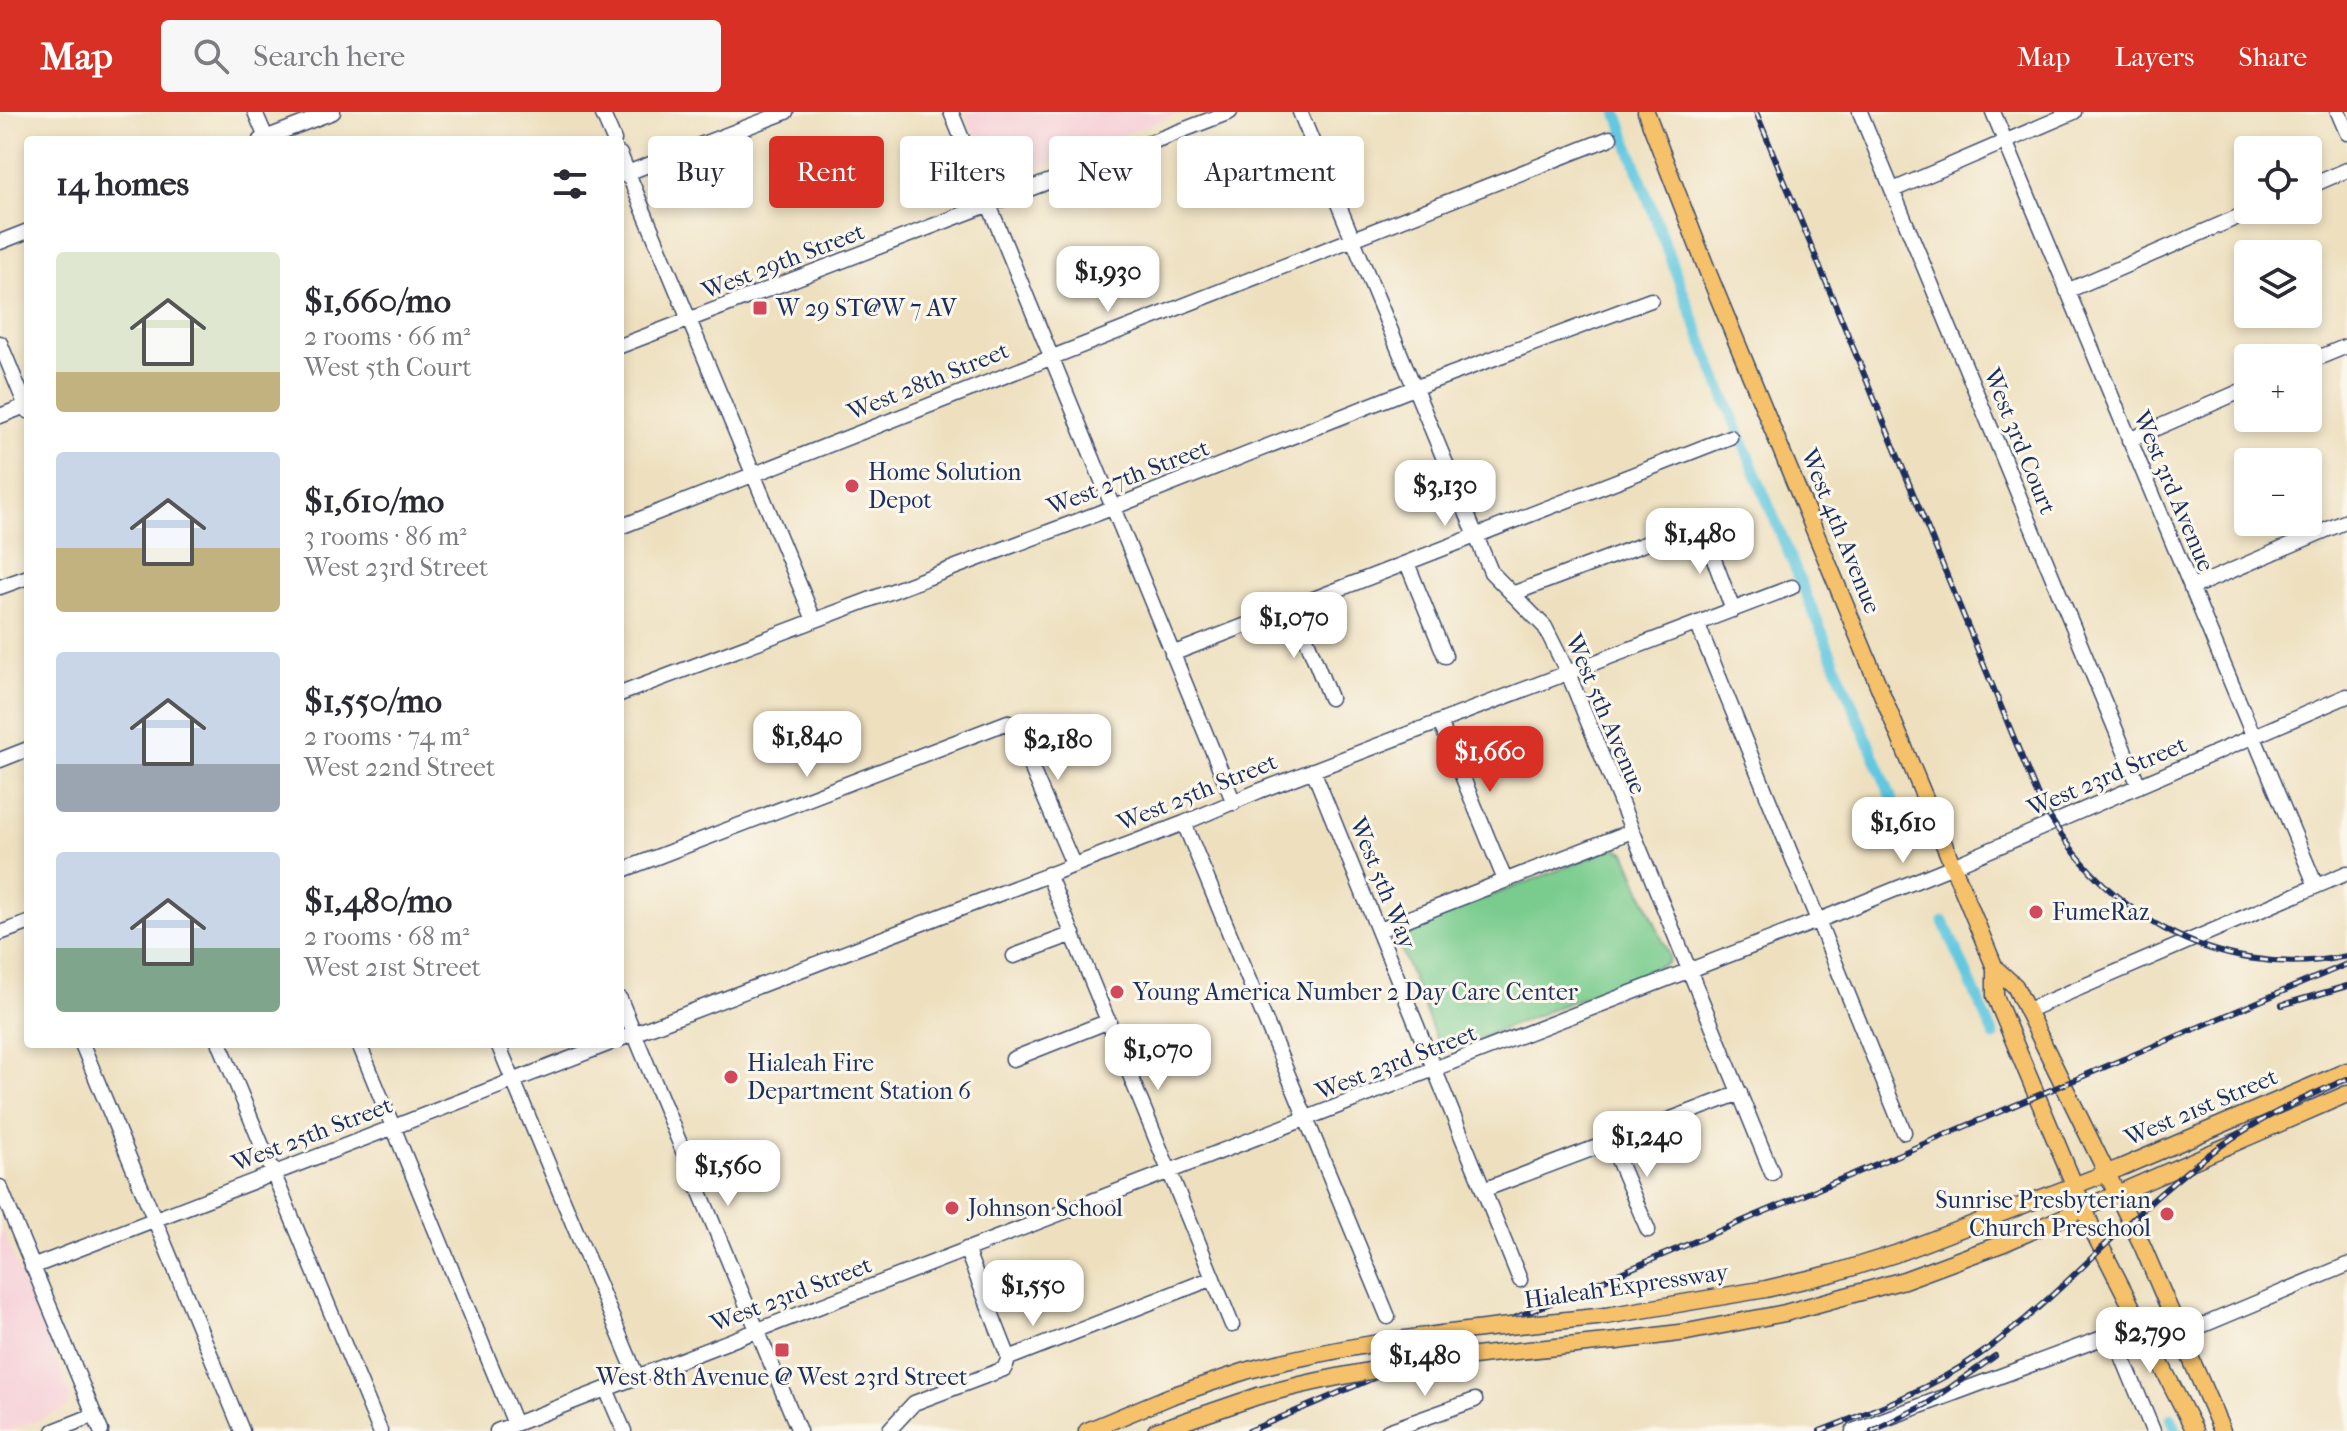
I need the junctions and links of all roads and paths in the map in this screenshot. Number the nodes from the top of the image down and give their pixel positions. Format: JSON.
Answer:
{"nodes":[{"id":1,"x":255,"y":112,"type":"edge"},
{"id":2,"x":333,"y":112,"type":"edge"},
{"id":3,"x":602,"y":112,"type":"edge"},
{"id":4,"x":786,"y":112,"type":"edge"},
{"id":5,"x":951,"y":112,"type":"edge"},
{"id":6,"x":1230,"y":112,"type":"edge"},
{"id":7,"x":1300,"y":112,"type":"edge"},
{"id":8,"x":1646,"y":112,"type":"edge"},
{"id":9,"x":1860,"y":112,"type":"edge"},
{"id":10,"x":1993,"y":112,"type":"edge"},
{"id":11,"x":2074,"y":112,"type":"edge"},
{"id":12,"x":2338,"y":112,"type":"edge"},
{"id":13,"x":2347,"y":133,"type":"edge"},
{"id":14,"x":263,"y":136,"type":"edge"},
{"id":15,"x":272,"y":136,"type":"edge"},
{"id":16,"x":612,"y":136,"type":"edge"},
{"id":17,"x":961,"y":136,"type":"edge"},
{"id":18,"x":1610,"y":138,"type":"dead end"},
{"id":19,"x":2005,"y":142,"type":"junction"},
{"id":20,"x":2347,"y":170,"type":"edge"},
{"id":21,"x":624,"y":174,"type":"edge"},
{"id":22,"x":2322,"y":181,"type":"edge"},
{"id":23,"x":1033,"y":188,"type":"edge"},
{"id":24,"x":1893,"y":190,"type":"junction"},
{"id":25,"x":982,"y":208,"type":"edge"},
{"id":26,"x":991,"y":208,"type":"edge"},
{"id":27,"x":2234,"y":219,"type":"edge"},
{"id":28,"x":24,"y":233,"type":"edge"},
{"id":29,"x":1352,"y":240,"type":"junction"},
{"id":30,"x":0,"y":242,"type":"edge"},
{"id":31,"x":2067,"y":291,"type":"junction"},
{"id":32,"x":1651,"y":300,"type":"dead end"},
{"id":33,"x":689,"y":320,"type":"junction"},
{"id":34,"x":0,"y":343,"type":"edge"},
{"id":35,"x":624,"y":344,"type":"edge"},
{"id":36,"x":2347,"y":346,"type":"edge"},
{"id":37,"x":1052,"y":355,"type":"junction"},
{"id":38,"x":2322,"y":356,"type":"edge"},
{"id":39,"x":1414,"y":388,"type":"junction"},
{"id":40,"x":2234,"y":394,"type":"edge"},
{"id":41,"x":24,"y":400,"type":"edge"},
{"id":42,"x":24,"y":408,"type":"edge"},
{"id":43,"x":0,"y":416,"type":"edge"},
{"id":44,"x":1730,"y":437,"type":"dead end"},
{"id":45,"x":2129,"y":440,"type":"junction"},
{"id":46,"x":753,"y":474,"type":"junction"},
{"id":47,"x":1112,"y":508,"type":"junction"},
{"id":48,"x":2347,"y":521,"type":"edge"},
{"id":49,"x":624,"y":525,"type":"edge"},
{"id":50,"x":1476,"y":537,"type":"junction"},
{"id":51,"x":1407,"y":563,"type":"junction"},
{"id":52,"x":24,"y":578,"type":"edge"},
{"id":53,"x":0,"y":587,"type":"edge"},
{"id":54,"x":1792,"y":587,"type":"dead end"},
{"id":55,"x":2191,"y":588,"type":"junction"},
{"id":56,"x":1512,"y":594,"type":"junction"},
{"id":57,"x":1294,"y":608,"type":"junction"},
{"id":58,"x":1733,"y":610,"type":"junction"},
{"id":59,"x":814,"y":620,"type":"junction"},
{"id":60,"x":1697,"y":623,"type":"junction"},
{"id":61,"x":1172,"y":654,"type":"junction"},
{"id":62,"x":1445,"y":656,"type":"dead end"},
{"id":63,"x":1568,"y":673,"type":"junction"},
{"id":64,"x":624,"y":692,"type":"edge"},
{"id":65,"x":2347,"y":696,"type":"edge"},
{"id":66,"x":1330,"y":698,"type":"dead end"},
{"id":67,"x":1440,"y":722,"type":"junction"},
{"id":68,"x":2254,"y":737,"type":"junction"},
{"id":69,"x":24,"y":751,"type":"edge"},
{"id":70,"x":0,"y":760,"type":"edge"},
{"id":71,"x":1313,"y":770,"type":"junction"},
{"id":72,"x":2139,"y":786,"type":"junction"},
{"id":73,"x":1234,"y":803,"type":"junction"},
{"id":74,"x":1184,"y":823,"type":"junction"},
{"id":75,"x":1632,"y":831,"type":"junction"},
{"id":76,"x":1073,"y":864,"type":"junction"},
{"id":77,"x":1953,"y":866,"type":"junction"},
{"id":78,"x":624,"y":869,"type":"edge"},
{"id":79,"x":2347,"y":873,"type":"edge"},
{"id":80,"x":1048,"y":874,"type":"junction"},
{"id":81,"x":1505,"y":880,"type":"junction"},
{"id":82,"x":2316,"y":886,"type":"junction"},
{"id":83,"x":1817,"y":921,"type":"junction"},
{"id":84,"x":24,"y":924,"type":"edge"},
{"id":85,"x":1379,"y":930,"type":"junction"},
{"id":86,"x":0,"y":933,"type":"edge"},
{"id":87,"x":1073,"y":934,"type":"junction"},
{"id":88,"x":1014,"y":956,"type":"dead end"},
{"id":89,"x":1995,"y":968,"type":"junction"},
{"id":90,"x":1689,"y":971,"type":"junction"},
{"id":91,"x":2026,"y":1011,"type":"junction"},
{"id":92,"x":1109,"y":1021,"type":"junction"},
{"id":93,"x":627,"y":1037,"type":"edge"},
{"id":94,"x":84,"y":1048,"type":"edge"},
{"id":95,"x":222,"y":1048,"type":"edge"},
{"id":96,"x":361,"y":1048,"type":"edge"},
{"id":97,"x":500,"y":1048,"type":"edge"},
{"id":98,"x":597,"y":1048,"type":"edge"},
{"id":99,"x":1013,"y":1059,"type":"dead end"},
{"id":100,"x":1436,"y":1070,"type":"junction"},
{"id":101,"x":2347,"y":1071,"type":"edge"},
{"id":102,"x":513,"y":1080,"type":"junction"},
{"id":103,"x":1740,"y":1093,"type":"junction"},
{"id":104,"x":2347,"y":1094,"type":"edge"},
{"id":105,"x":1306,"y":1120,"type":"junction"},
{"id":106,"x":393,"y":1127,"type":"junction"},
{"id":107,"x":1904,"y":1132,"type":"dead end"},
{"id":108,"x":1610,"y":1141,"type":"junction"},
{"id":109,"x":1171,"y":1172,"type":"junction"},
{"id":110,"x":273,"y":1173,"type":"junction"},
{"id":111,"x":1772,"y":1173,"type":"dead end"},
{"id":112,"x":2106,"y":1173,"type":"junction"},
{"id":113,"x":2073,"y":1185,"type":"junction"},
{"id":114,"x":0,"y":1187,"type":"edge"},
{"id":115,"x":1483,"y":1190,"type":"junction"},
{"id":116,"x":2116,"y":1193,"type":"junction"},
{"id":117,"x":2083,"y":1208,"type":"junction"},
{"id":118,"x":154,"y":1218,"type":"junction"},
{"id":119,"x":1648,"y":1230,"type":"dead end"},
{"id":120,"x":966,"y":1249,"type":"junction"},
{"id":121,"x":2347,"y":1265,"type":"edge"},
{"id":122,"x":32,"y":1267,"type":"junction"},
{"id":123,"x":1213,"y":1278,"type":"junction"},
{"id":124,"x":1520,"y":1280,"type":"dead end"},
{"id":125,"x":1388,"y":1317,"type":"dead end"},
{"id":126,"x":1232,"y":1325,"type":"dead end"},
{"id":127,"x":759,"y":1331,"type":"junction"},
{"id":128,"x":2182,"y":1334,"type":"junction"},
{"id":129,"x":1009,"y":1358,"type":"junction"},
{"id":130,"x":637,"y":1377,"type":"junction"},
{"id":131,"x":606,"y":1389,"type":"junction"},
{"id":132,"x":1475,"y":1400,"type":"dead end"},
{"id":133,"x":94,"y":1415,"type":"junction"},
{"id":134,"x":515,"y":1424,"type":"junction"},
{"id":135,"x":890,"y":1429,"type":"edge"},
{"id":136,"x":54,"y":1431,"type":"edge"},
{"id":137,"x":101,"y":1431,"type":"edge"},
{"id":138,"x":242,"y":1431,"type":"edge"},
{"id":139,"x":380,"y":1431,"type":"edge"},
{"id":140,"x":497,"y":1431,"type":"edge"},
{"id":141,"x":624,"y":1431,"type":"edge"},
{"id":142,"x":799,"y":1431,"type":"edge"},
{"id":143,"x":1087,"y":1431,"type":"edge"},
{"id":144,"x":1156,"y":1431,"type":"edge"},
{"id":145,"x":1388,"y":1431,"type":"edge"},
{"id":146,"x":1853,"y":1431,"type":"edge"},
{"id":147,"x":2153,"y":1431,"type":"edge"},
{"id":148,"x":2195,"y":1431,"type":"edge"},
{"id":149,"x":2222,"y":1431,"type":"edge"}],
"edges":[{"from":1,"to":14,"type":"street"},
{"from":2,"to":15,"type":"street"},
{"from":3,"to":16,"type":"street"},
{"from":4,"to":21,"type":"street"},
{"from":5,"to":17,"type":"street"},
{"from":6,"to":23,"type":"street","name":"West 29th Street"},
{"from":7,"to":29,"type":"street","name":"West 5th Avenue"},
{"from":8,"to":77,"type":"main road","name":"West 4th Avenue"},
{"from":9,"to":24,"type":"street","name":"West 3rd Court"},
{"from":10,"to":19,"type":"street","name":"West 3rd Avenue"},
{"from":11,"to":19,"type":"street"},
{"from":12,"to":13,"type":"street"},
{"from":18,"to":29,"type":"street","name":"West 28th Street"},
{"from":19,"to":24,"type":"street"},
{"from":19,"to":31,"type":"street","name":"West 3rd Avenue"},
{"from":20,"to":22,"type":"street"},
{"from":21,"to":33,"type":"street"},
{"from":24,"to":72,"type":"street","name":"West 3rd Court"},
{"from":25,"to":33,"type":"street","name":"West 29th Street"},
{"from":26,"to":37,"type":"street"},
{"from":27,"to":31,"type":"street"},
{"from":28,"to":30,"type":"street"},
{"from":29,"to":37,"type":"street","name":"West 28th Street"},
{"from":29,"to":39,"type":"street","name":"West 5th Avenue"},
{"from":31,"to":45,"type":"street","name":"West 3rd Avenue"},
{"from":32,"to":39,"type":"street","name":"West 27th Street"},
{"from":33,"to":35,"type":"street","name":"West 29th Street"},
{"from":33,"to":46,"type":"street"},
{"from":34,"to":41,"type":"street"},
{"from":36,"to":38,"type":"street"},
{"from":37,"to":46,"type":"street","name":"West 28th Street"},
{"from":37,"to":47,"type":"street"},
{"from":39,"to":47,"type":"street","name":"West 27th Street"},
{"from":39,"to":50,"type":"street","name":"West 5th Avenue"},
{"from":40,"to":45,"type":"street"},
{"from":42,"to":43,"type":"street"},
{"from":44,"to":50,"type":"street"},
{"from":45,"to":55,"type":"street","name":"West 3rd Avenue"},
{"from":46,"to":49,"type":"street","name":"West 28th Street"},
{"from":46,"to":59,"type":"street"},
{"from":47,"to":59,"type":"street","name":"West 27th Street"},
{"from":47,"to":61,"type":"street"},
{"from":48,"to":55,"type":"street"},
{"from":50,"to":51,"type":"street"},
{"from":50,"to":56,"type":"street","name":"West 5th Avenue"},
{"from":51,"to":57,"type":"street"},
{"from":51,"to":62,"type":"street"},
{"from":52,"to":53,"type":"street"},
{"from":54,"to":58,"type":"street","name":"West 25th Street"},
{"from":55,"to":68,"type":"street","name":"West 3rd Avenue"},
{"from":56,"to":58,"type":"street"},
{"from":56,"to":63,"type":"street","name":"West 5th Avenue"},
{"from":57,"to":61,"type":"street"},
{"from":57,"to":66,"type":"street"},
{"from":58,"to":60,"type":"street","name":"West 25th Street"},
{"from":59,"to":64,"type":"street","name":"West 27th Street"},
{"from":60,"to":63,"type":"street","name":"West 25th Street"},
{"from":60,"to":83,"type":"street"},
{"from":61,"to":73,"type":"street"},
{"from":63,"to":67,"type":"street","name":"West 25th Street"},
{"from":63,"to":75,"type":"street","name":"West 5th Avenue"},
{"from":65,"to":68,"type":"street","name":"West 23rd Street"},
{"from":67,"to":71,"type":"street","name":"West 25th Street"},
{"from":67,"to":81,"type":"street"},
{"from":68,"to":72,"type":"street","name":"West 23rd Street"},
{"from":68,"to":82,"type":"street","name":"West 3rd Avenue"},
{"from":69,"to":70,"type":"street"},
{"from":71,"to":73,"type":"street","name":"West 25th Street"},
{"from":71,"to":85,"type":"street","name":"West 5th Way"},
{"from":72,"to":77,"type":"street","name":"West 23rd Street"},
{"from":73,"to":74,"type":"street","name":"West 25th Street"},
{"from":74,"to":76,"type":"street","name":"West 25th Street"},
{"from":74,"to":105,"type":"street"},
{"from":75,"to":81,"type":"street"},
{"from":75,"to":90,"type":"street","name":"West 5th Avenue"},
{"from":76,"to":78,"type":"street"},
{"from":76,"to":80,"type":"street","name":"West 25th Street"},
{"from":77,"to":83,"type":"street","name":"West 23rd Street"},
{"from":77,"to":89,"type":"main road","name":"West 4th Avenue"},
{"from":79,"to":82,"type":"street"},
{"from":80,"to":87,"type":"street"},
{"from":80,"to":93,"type":"street","name":"West 25th Street"},
{"from":81,"to":85,"type":"street"},
{"from":82,"to":91,"type":"street"},
{"from":83,"to":90,"type":"street","name":"West 23rd Street"},
{"from":83,"to":107,"type":"street"},
{"from":84,"to":86,"type":"street"},
{"from":85,"to":100,"type":"street","name":"West 5th Way"},
{"from":87,"to":88,"type":"street"},
{"from":87,"to":92,"type":"street"},
{"from":89,"to":91,"type":"main road","name":"West 4th Avenue"},
{"from":89,"to":113,"type":"main road","name":"West 4th Avenue"},
{"from":90,"to":100,"type":"street","name":"West 23rd Street"},
{"from":90,"to":103,"type":"street","name":"West 5th Avenue"},
{"from":91,"to":112,"type":"main road","name":"West 4th Avenue"},
{"from":92,"to":99,"type":"street"},
{"from":92,"to":109,"type":"street"},
{"from":93,"to":127,"type":"street"},
{"from":94,"to":118,"type":"street"},
{"from":95,"to":110,"type":"street"},
{"from":96,"to":106,"type":"street"},
{"from":97,"to":102,"type":"street"},
{"from":98,"to":102,"type":"street","name":"West 25th Street"},
{"from":100,"to":105,"type":"street","name":"West 23rd Street"},
{"from":100,"to":115,"type":"street","name":"West 5th Way"},
{"from":101,"to":112,"type":"main road","name":"West 21st Street"},
{"from":102,"to":106,"type":"street","name":"West 25th Street"},
{"from":102,"to":130,"type":"street"},
{"from":103,"to":108,"type":"street"},
{"from":103,"to":111,"type":"street","name":"West 5th Avenue"},
{"from":104,"to":116,"type":"main road","name":"West 21st Street"},
{"from":105,"to":109,"type":"street","name":"West 23rd Street"},
{"from":105,"to":125,"type":"street"},
{"from":106,"to":110,"type":"street","name":"West 25th Street"},
{"from":106,"to":134,"type":"street"},
{"from":108,"to":115,"type":"street"},
{"from":108,"to":119,"type":"street"},
{"from":109,"to":120,"type":"street","name":"West 23rd Street"},
{"from":109,"to":123,"type":"street"},
{"from":110,"to":118,"type":"street","name":"West 25th Street"},
{"from":110,"to":139,"type":"street"},
{"from":112,"to":113,"type":"main road","name":"West 21st Street"},
{"from":112,"to":116,"type":"main road","name":"West 4th Avenue"},
{"from":113,"to":117,"type":"main road","name":"West 4th Avenue"},
{"from":113,"to":143,"type":"main road","name":"Hialeah Expressway","bridge":true},
{"from":114,"to":122,"type":"street"},
{"from":115,"to":124,"type":"street","name":"West 5th Way"},
{"from":116,"to":117,"type":"main road","name":"West 21st Street"},
{"from":116,"to":128,"type":"main road","name":"West 4th Avenue"},
{"from":117,"to":144,"type":"main road","name":"Hialeah Expressway","bridge":true},
{"from":117,"to":148,"type":"main road","name":"West 4th Avenue"},
{"from":118,"to":122,"type":"street","name":"West 25th Street"},
{"from":118,"to":138,"type":"street"},
{"from":120,"to":127,"type":"street","name":"West 23rd Street"},
{"from":120,"to":129,"type":"street"},
{"from":121,"to":128,"type":"street"},
{"from":122,"to":133,"type":"street"},
{"from":123,"to":126,"type":"street"},
{"from":123,"to":129,"type":"street"},
{"from":127,"to":130,"type":"street","name":"West 23rd Street"},
{"from":127,"to":142,"type":"street"},
{"from":128,"to":149,"type":"main road","name":"West 4th Avenue"},
{"from":129,"to":135,"type":"street"},
{"from":130,"to":131,"type":"street","name":"West 23rd Street"},
{"from":131,"to":134,"type":"street","name":"West 23rd Street"},
{"from":131,"to":141,"type":"street"},
{"from":132,"to":145,"type":"street"},
{"from":133,"to":136,"type":"street"},
{"from":133,"to":137,"type":"street"},
{"from":134,"to":140,"type":"street","name":"West 23rd Street"},
{"from":146,"to":147,"type":"street"}]}
